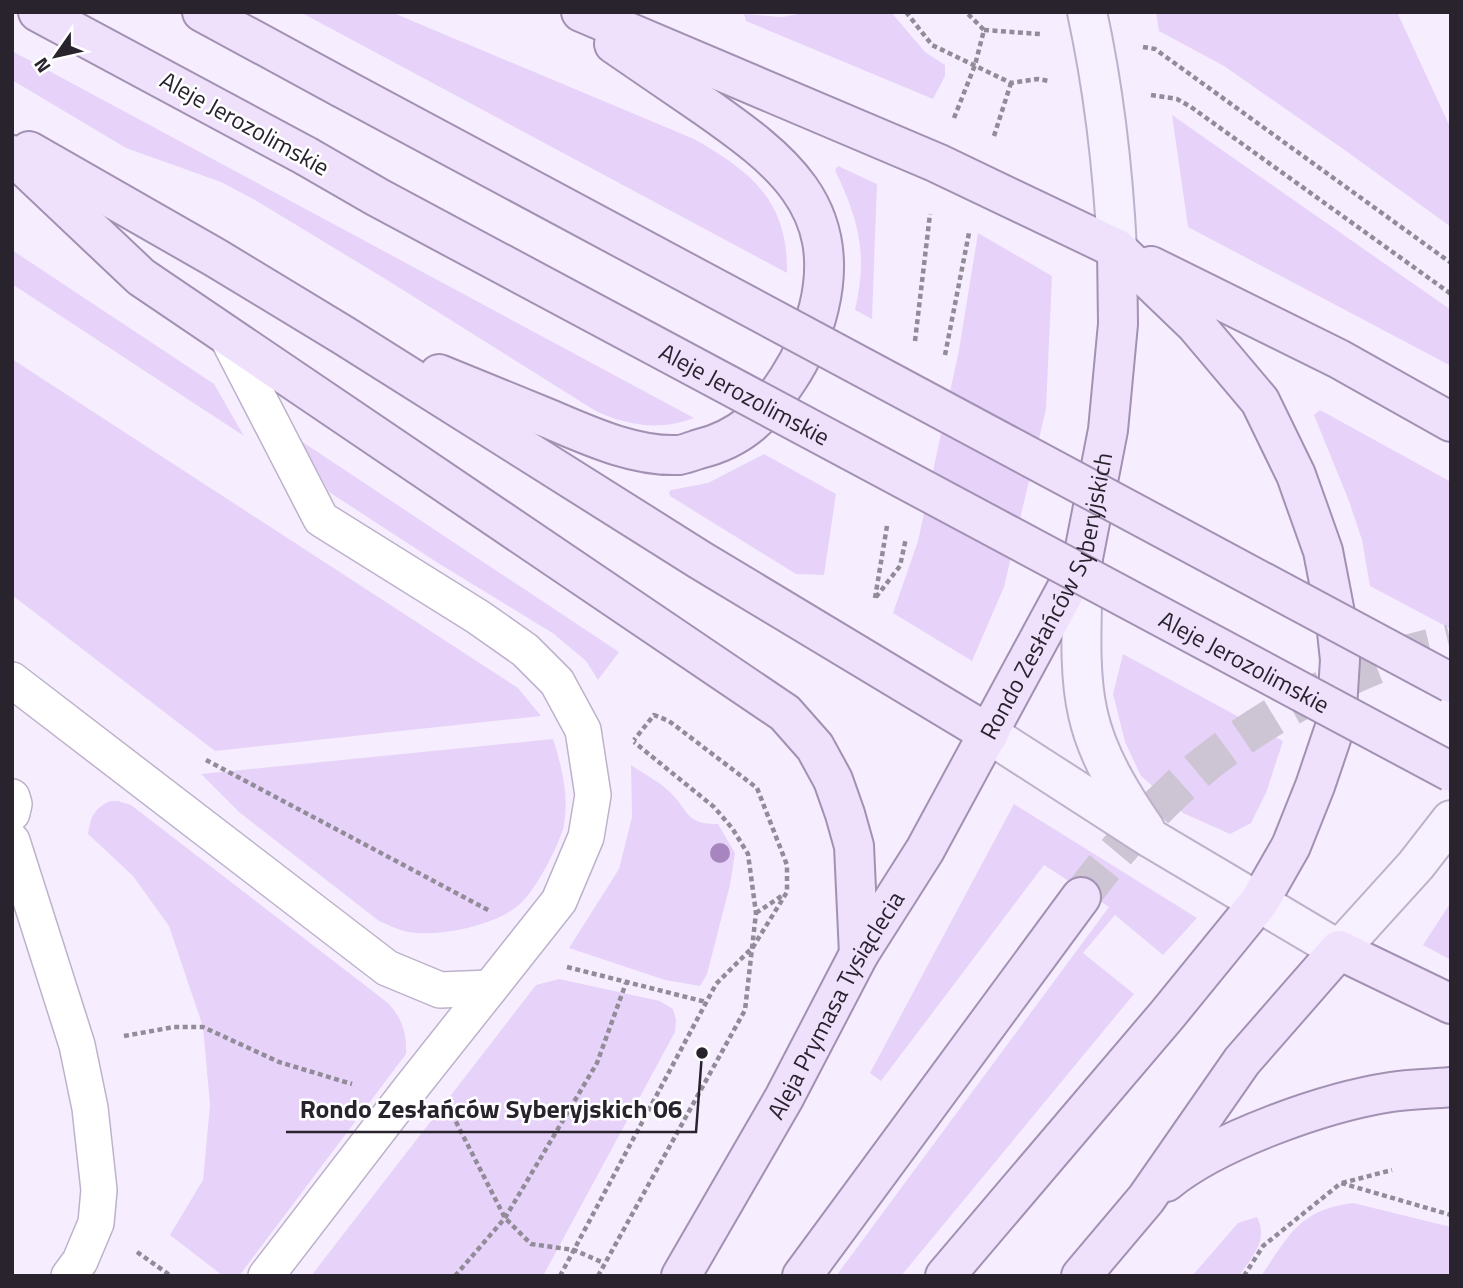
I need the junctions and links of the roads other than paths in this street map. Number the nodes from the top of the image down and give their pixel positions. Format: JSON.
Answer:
{"nodes":[{"id":1,"x":38,"y":12,"type":"edge"},
{"id":2,"x":202,"y":12,"type":"edge"},
{"id":3,"x":568,"y":12,"type":"edge"},
{"id":4,"x":581,"y":12,"type":"edge"},
{"id":5,"x":1087,"y":12,"type":"edge"},
{"id":6,"x":12,"y":141,"type":"edge"},
{"id":7,"x":12,"y":155,"type":"edge"},
{"id":8,"x":1117,"y":249,"type":"junction"},
{"id":9,"x":225,"y":333,"type":"junction"},
{"id":10,"x":343,"y":335,"type":"junction"},
{"id":11,"x":1451,"y":422,"type":"edge"},
{"id":12,"x":1083,"y":558,"type":"junction"},
{"id":13,"x":12,"y":680,"type":"edge"},
{"id":14,"x":1451,"y":683,"type":"edge"},
{"id":15,"x":989,"y":734,"type":"junction"},
{"id":16,"x":1451,"y":772,"type":"edge"},
{"id":17,"x":12,"y":797,"type":"edge"},
{"id":18,"x":12,"y":813,"type":"edge"},
{"id":19,"x":1451,"y":820,"type":"edge"},
{"id":20,"x":1152,"y":839,"type":"junction"},
{"id":21,"x":12,"y":841,"type":"edge"},
{"id":22,"x":20,"y":892,"type":"edge"},
{"id":23,"x":1082,"y":897,"type":"tunnel mouth"},
{"id":24,"x":1259,"y":902,"type":"junction"},
{"id":25,"x":1339,"y":950,"type":"junction"},
{"id":26,"x":859,"y":954,"type":"junction"},
{"id":27,"x":490,"y":988,"type":"junction"},
{"id":28,"x":1451,"y":1004,"type":"edge"},
{"id":29,"x":1451,"y":1087,"type":"edge"},
{"id":30,"x":1146,"y":1199,"type":"junction"},
{"id":31,"x":69,"y":1276,"type":"edge"},
{"id":32,"x":266,"y":1276,"type":"edge"},
{"id":33,"x":681,"y":1276,"type":"edge"},
{"id":34,"x":802,"y":1276,"type":"edge"},
{"id":35,"x":945,"y":1276,"type":"edge"},
{"id":36,"x":1081,"y":1276,"type":"edge"}],
"edges":[{"from":1,"to":16,"type":"main road","name":"Aleje Jerozolimskie","bridge":true},
{"from":2,"to":14,"type":"main road","bridge":true},
{"from":3,"to":10,"type":"main road"},
{"from":4,"to":8,"type":"main road"},
{"from":5,"to":8,"type":"main road"},
{"from":6,"to":10,"type":"main road"},
{"from":7,"to":9,"type":"main road"},
{"from":8,"to":11,"type":"main road"},
{"from":8,"to":12,"type":"main road","name":"Rondo Zesłańców Syberyjskich"},
{"from":8,"to":24,"type":"main road"},
{"from":9,"to":26,"type":"main road"},
{"from":9,"to":27,"type":"lane"},
{"from":10,"to":15,"type":"main road"},
{"from":12,"to":15,"type":"main road","name":"Rondo Zesłańców Syberyjskich"},
{"from":12,"to":20,"type":"main road"},
{"from":13,"to":27,"type":"lane"},
{"from":15,"to":20,"type":"main road","name":"Rondo Zesłańców Syberyjskich"},
{"from":15,"to":26,"type":"main road","name":"Aleja Prymasa Tysiąclecia"},
{"from":17,"to":18,"type":"lane"},
{"from":19,"to":25,"type":"main road"},
{"from":20,"to":24,"type":"main road","name":"Rondo Zesłańców Syberyjskich"},
{"from":21,"to":22,"type":"lane"},
{"from":22,"to":31,"type":"lane"},
{"from":23,"to":34,"type":"main road"},
{"from":24,"to":25,"type":"main road","name":"Rondo Zesłańców Syberyjskich"},
{"from":24,"to":35,"type":"main road"},
{"from":25,"to":28,"type":"main road"},
{"from":25,"to":30,"type":"main road"},
{"from":26,"to":33,"type":"main road","name":"Aleja Prymasa Tysiąclecia"},
{"from":27,"to":32,"type":"lane"},
{"from":29,"to":30,"type":"main road"},
{"from":30,"to":36,"type":"main road"}]}
